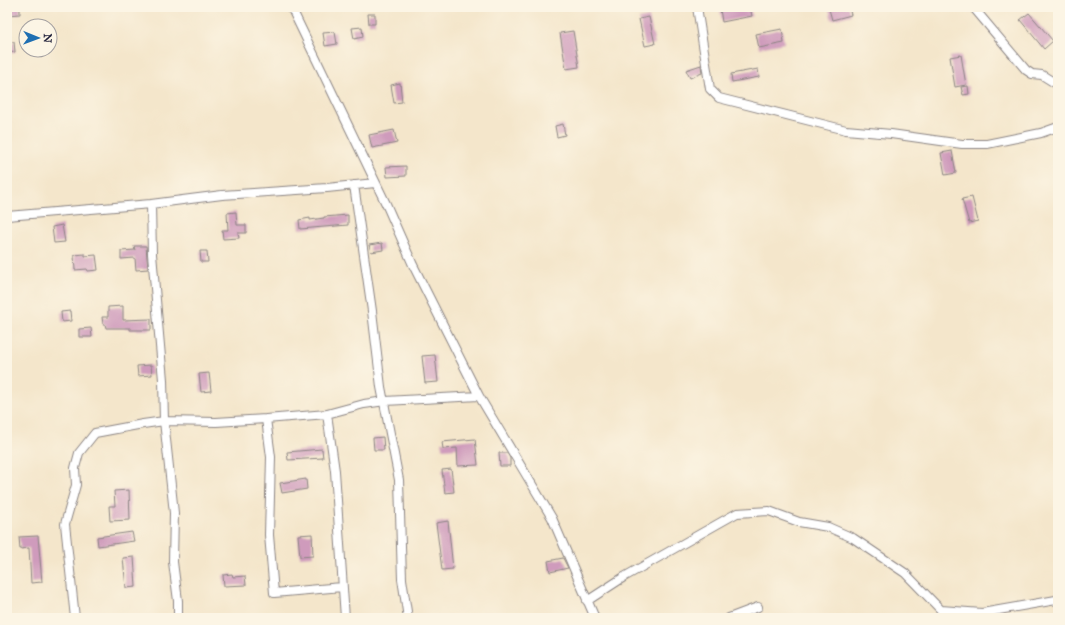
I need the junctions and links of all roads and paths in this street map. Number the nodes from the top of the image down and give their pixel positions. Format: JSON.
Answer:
{"nodes":[{"id":1,"x":291,"y":7,"type":"edge"},
{"id":2,"x":697,"y":7,"type":"edge"},
{"id":3,"x":973,"y":7,"type":"edge"},
{"id":4,"x":1058,"y":85,"type":"edge"},
{"id":5,"x":1058,"y":127,"type":"edge"},
{"id":6,"x":375,"y":183,"type":"junction"},
{"id":7,"x":354,"y":185,"type":"junction"},
{"id":8,"x":151,"y":204,"type":"junction"},
{"id":9,"x":7,"y":216,"type":"edge"},
{"id":10,"x":479,"y":396,"type":"junction"},
{"id":11,"x":385,"y":401,"type":"junction"},
{"id":12,"x":327,"y":414,"type":"junction"},
{"id":13,"x":266,"y":419,"type":"junction"},
{"id":14,"x":164,"y":421,"type":"junction"},
{"id":15,"x":342,"y":587,"type":"junction"},
{"id":16,"x":587,"y":600,"type":"junction"},
{"id":17,"x":1056,"y":600,"type":"dead end"},
{"id":18,"x":758,"y":607,"type":"dead end"},
{"id":19,"x":941,"y":610,"type":"junction"},
{"id":20,"x":75,"y":618,"type":"edge"},
{"id":21,"x":178,"y":618,"type":"edge"},
{"id":22,"x":344,"y":618,"type":"edge"},
{"id":23,"x":408,"y":618,"type":"edge"},
{"id":24,"x":595,"y":618,"type":"edge"},
{"id":25,"x":729,"y":618,"type":"edge"},
{"id":26,"x":945,"y":618,"type":"edge"}],
"edges":[{"from":1,"to":6,"type":"street"},
{"from":2,"to":5,"type":"street"},
{"from":3,"to":4,"type":"street"},
{"from":6,"to":7,"type":"street"},
{"from":6,"to":10,"type":"street"},
{"from":7,"to":8,"type":"street"},
{"from":7,"to":11,"type":"street"},
{"from":8,"to":9,"type":"street"},
{"from":8,"to":14,"type":"street"},
{"from":10,"to":11,"type":"street"},
{"from":10,"to":16,"type":"street"},
{"from":11,"to":12,"type":"street"},
{"from":11,"to":23,"type":"street"},
{"from":12,"to":13,"type":"street"},
{"from":12,"to":15,"type":"street"},
{"from":13,"to":14,"type":"street"},
{"from":13,"to":15,"type":"street"},
{"from":14,"to":20,"type":"street"},
{"from":14,"to":21,"type":"street"},
{"from":15,"to":22,"type":"street"},
{"from":16,"to":19,"type":"street"},
{"from":16,"to":24,"type":"street"},
{"from":17,"to":19,"type":"street"},
{"from":18,"to":25,"type":"street"},
{"from":19,"to":26,"type":"street"}]}
